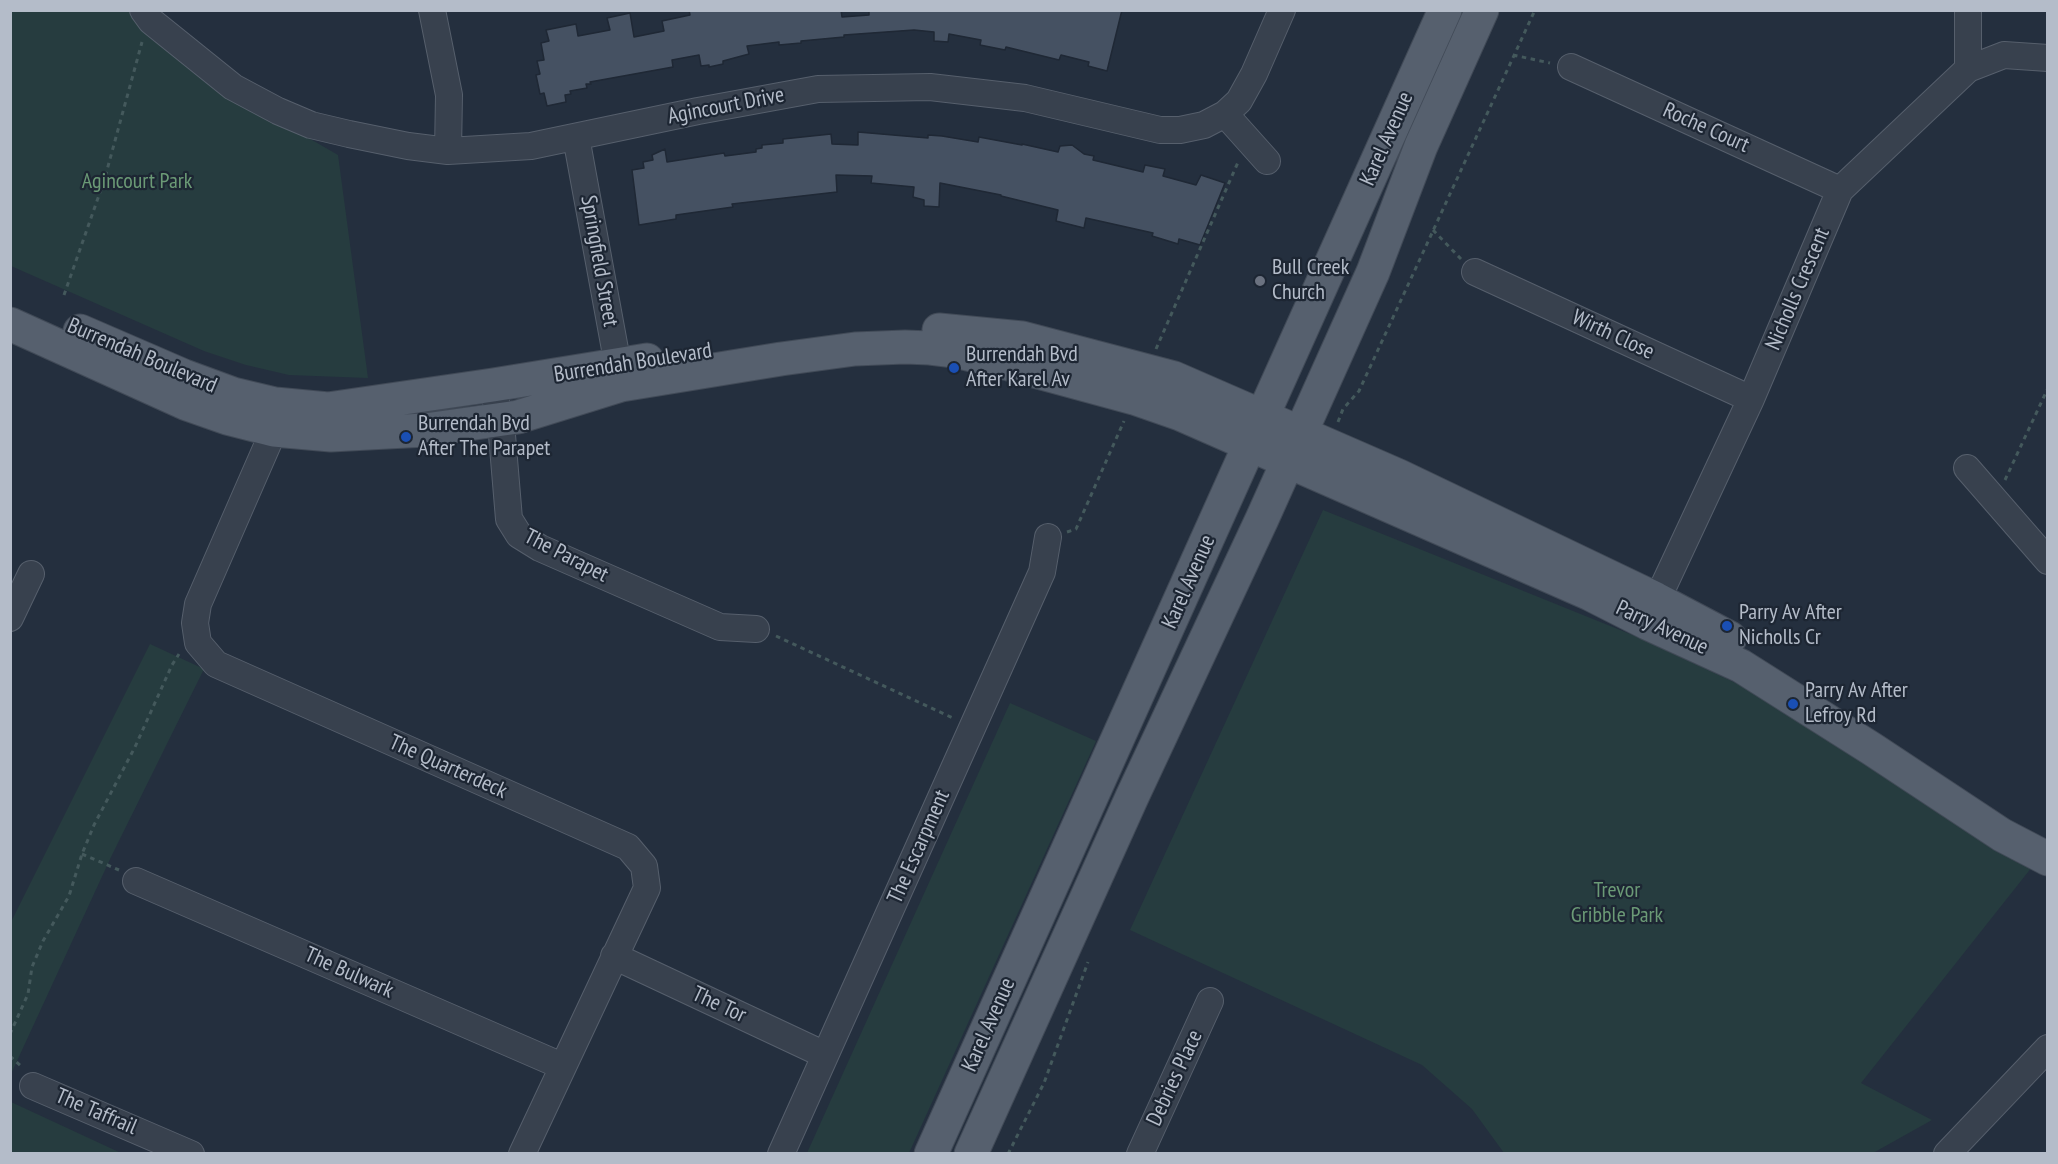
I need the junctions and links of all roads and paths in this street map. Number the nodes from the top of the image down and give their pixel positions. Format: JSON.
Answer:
{"nodes":[{"id":1,"x":143,"y":10,"type":"edge"},
{"id":2,"x":432,"y":10,"type":"edge"},
{"id":3,"x":1282,"y":10,"type":"edge"},
{"id":4,"x":1445,"y":10,"type":"edge"},
{"id":5,"x":1482,"y":10,"type":"edge"},
{"id":6,"x":1535,"y":10,"type":"edge"},
{"id":7,"x":1968,"y":10,"type":"edge"},
{"id":8,"x":142,"y":44,"type":"dead end"},
{"id":9,"x":1514,"y":56,"type":"junction"},
{"id":10,"x":2048,"y":58,"type":"edge"},
{"id":11,"x":1571,"y":67,"type":"joint"},
{"id":12,"x":1968,"y":69,"type":"junction"},
{"id":13,"x":1225,"y":114,"type":"junction"},
{"id":14,"x":576,"y":137,"type":"junction"},
{"id":15,"x":1248,"y":141,"type":"junction"},
{"id":16,"x":448,"y":151,"type":"junction"},
{"id":17,"x":1267,"y":161,"type":"dead end"},
{"id":18,"x":1840,"y":190,"type":"junction"},
{"id":19,"x":1433,"y":230,"type":"junction"},
{"id":20,"x":1475,"y":272,"type":"joint"},
{"id":21,"x":64,"y":295,"type":"dead end"},
{"id":22,"x":10,"y":301,"type":"edge"},
{"id":23,"x":10,"y":324,"type":"edge"},
{"id":24,"x":1152,"y":359,"type":"dead end"},
{"id":25,"x":620,"y":375,"type":"junction"},
{"id":26,"x":493,"y":386,"type":"junction"},
{"id":27,"x":2048,"y":388,"type":"edge"},
{"id":28,"x":1751,"y":399,"type":"junction"},
{"id":29,"x":275,"y":417,"type":"junction"},
{"id":30,"x":1126,"y":417,"type":"dead end"},
{"id":31,"x":500,"y":420,"type":"junction"},
{"id":32,"x":1336,"y":428,"type":"dead end"},
{"id":33,"x":1257,"y":430,"type":"junction"},
{"id":34,"x":1294,"y":446,"type":"junction"},
{"id":35,"x":1967,"y":468,"type":"dead end"},
{"id":36,"x":1995,"y":501,"type":"junction"},
{"id":37,"x":1048,"y":537,"type":"joint"},
{"id":38,"x":2048,"y":561,"type":"edge"},
{"id":39,"x":31,"y":574,"type":"dead end"},
{"id":40,"x":1652,"y":611,"type":"junction"},
{"id":41,"x":10,"y":618,"type":"edge"},
{"id":42,"x":756,"y":629,"type":"joint"},
{"id":43,"x":179,"y":654,"type":"dead end"},
{"id":44,"x":973,"y":727,"type":"junction"},
{"id":45,"x":2048,"y":835,"type":"edge"},
{"id":46,"x":82,"y":854,"type":"junction"},
{"id":47,"x":2048,"y":859,"type":"edge"},
{"id":48,"x":136,"y":881,"type":"joint"},
{"id":49,"x":614,"y":956,"type":"junction"},
{"id":50,"x":1210,"y":1001,"type":"dead end"},
{"id":51,"x":10,"y":1034,"type":"edge"},
{"id":52,"x":2048,"y":1048,"type":"edge"},
{"id":53,"x":825,"y":1055,"type":"junction"},
{"id":54,"x":10,"y":1056,"type":"edge"},
{"id":55,"x":562,"y":1066,"type":"junction"},
{"id":56,"x":28,"y":1077,"type":"joint"},
{"id":57,"x":191,"y":1154,"type":"edge"},
{"id":58,"x":522,"y":1154,"type":"edge"},
{"id":59,"x":780,"y":1154,"type":"edge"},
{"id":60,"x":931,"y":1154,"type":"edge"},
{"id":61,"x":971,"y":1154,"type":"edge"},
{"id":62,"x":1140,"y":1154,"type":"edge"},
{"id":63,"x":1947,"y":1154,"type":"edge"}],
"edges":[{"from":1,"to":16,"type":"street","name":"Agincourt Drive"},
{"from":2,"to":16,"type":"street"},
{"from":3,"to":13,"type":"street","name":"Agincourt Drive"},
{"from":4,"to":33,"type":"main road","name":"Karel Avenue"},
{"from":5,"to":34,"type":"main road","name":"Karel Avenue"},
{"from":6,"to":9,"type":"path"},
{"from":7,"to":12,"type":"street"},
{"from":8,"to":21,"type":"path"},
{"from":9,"to":11,"type":"path"},
{"from":9,"to":19,"type":"path"},
{"from":10,"to":12,"type":"street","name":"Nicholls Crescent"},
{"from":11,"to":18,"type":"street","name":"Roche Court"},
{"from":12,"to":18,"type":"street","name":"Nicholls Crescent"},
{"from":13,"to":14,"type":"street","name":"Agincourt Drive"},
{"from":13,"to":15,"type":"street"},
{"from":14,"to":16,"type":"street","name":"Agincourt Drive"},
{"from":14,"to":25,"type":"street","name":"Springfield Street"},
{"from":15,"to":17,"type":"street"},
{"from":15,"to":24,"type":"path"},
{"from":18,"to":28,"type":"street","name":"Nicholls Crescent"},
{"from":19,"to":20,"type":"path"},
{"from":19,"to":32,"type":"path"},
{"from":20,"to":28,"type":"street","name":"Wirth Close"},
{"from":22,"to":29,"type":"main road","name":"Burrendah Boulevard"},
{"from":23,"to":29,"type":"main road","name":"Burrendah Boulevard"},
{"from":25,"to":26,"type":"main road","name":"Burrendah Boulevard"},
{"from":25,"to":31,"type":"main road","name":"Burrendah Boulevard"},
{"from":25,"to":33,"type":"main road","name":"Burrendah Boulevard"},
{"from":26,"to":29,"type":"main road","name":"Burrendah Boulevard"},
{"from":26,"to":31,"type":"street","name":"The Parapet"},
{"from":27,"to":36,"type":"path"},
{"from":28,"to":40,"type":"street","name":"Nicholls Crescent"},
{"from":29,"to":31,"type":"main road","name":"Burrendah Boulevard"},
{"from":29,"to":49,"type":"street","name":"The Quarterdeck"},
{"from":30,"to":37,"type":"path"},
{"from":31,"to":42,"type":"street","name":"The Parapet"},
{"from":33,"to":34,"type":"main road","name":"Parry Avenue"},
{"from":33,"to":60,"type":"main road","name":"Karel Avenue"},
{"from":34,"to":40,"type":"main road","name":"Parry Avenue"},
{"from":34,"to":61,"type":"main road","name":"Karel Avenue"},
{"from":35,"to":36,"type":"street"},
{"from":36,"to":38,"type":"street"},
{"from":37,"to":44,"type":"street","name":"The Escarpment"},
{"from":39,"to":41,"type":"street"},
{"from":40,"to":45,"type":"main road","name":"Parry Avenue"},
{"from":40,"to":47,"type":"main road","name":"Parry Avenue"},
{"from":42,"to":44,"type":"path"},
{"from":43,"to":46,"type":"path"},
{"from":44,"to":53,"type":"street","name":"The Escarpment"},
{"from":46,"to":48,"type":"path"},
{"from":46,"to":51,"type":"path"},
{"from":48,"to":55,"type":"street","name":"The Bulwark"},
{"from":49,"to":53,"type":"street","name":"The Tor"},
{"from":49,"to":55,"type":"street","name":"The Quarterdeck"},
{"from":50,"to":62,"type":"street","name":"Debries Place"},
{"from":52,"to":63,"type":"street"},
{"from":53,"to":59,"type":"street","name":"The Escarpment"},
{"from":54,"to":56,"type":"path"},
{"from":55,"to":58,"type":"street","name":"The Quarterdeck"},
{"from":56,"to":57,"type":"street","name":"The Taffrail"}]}
